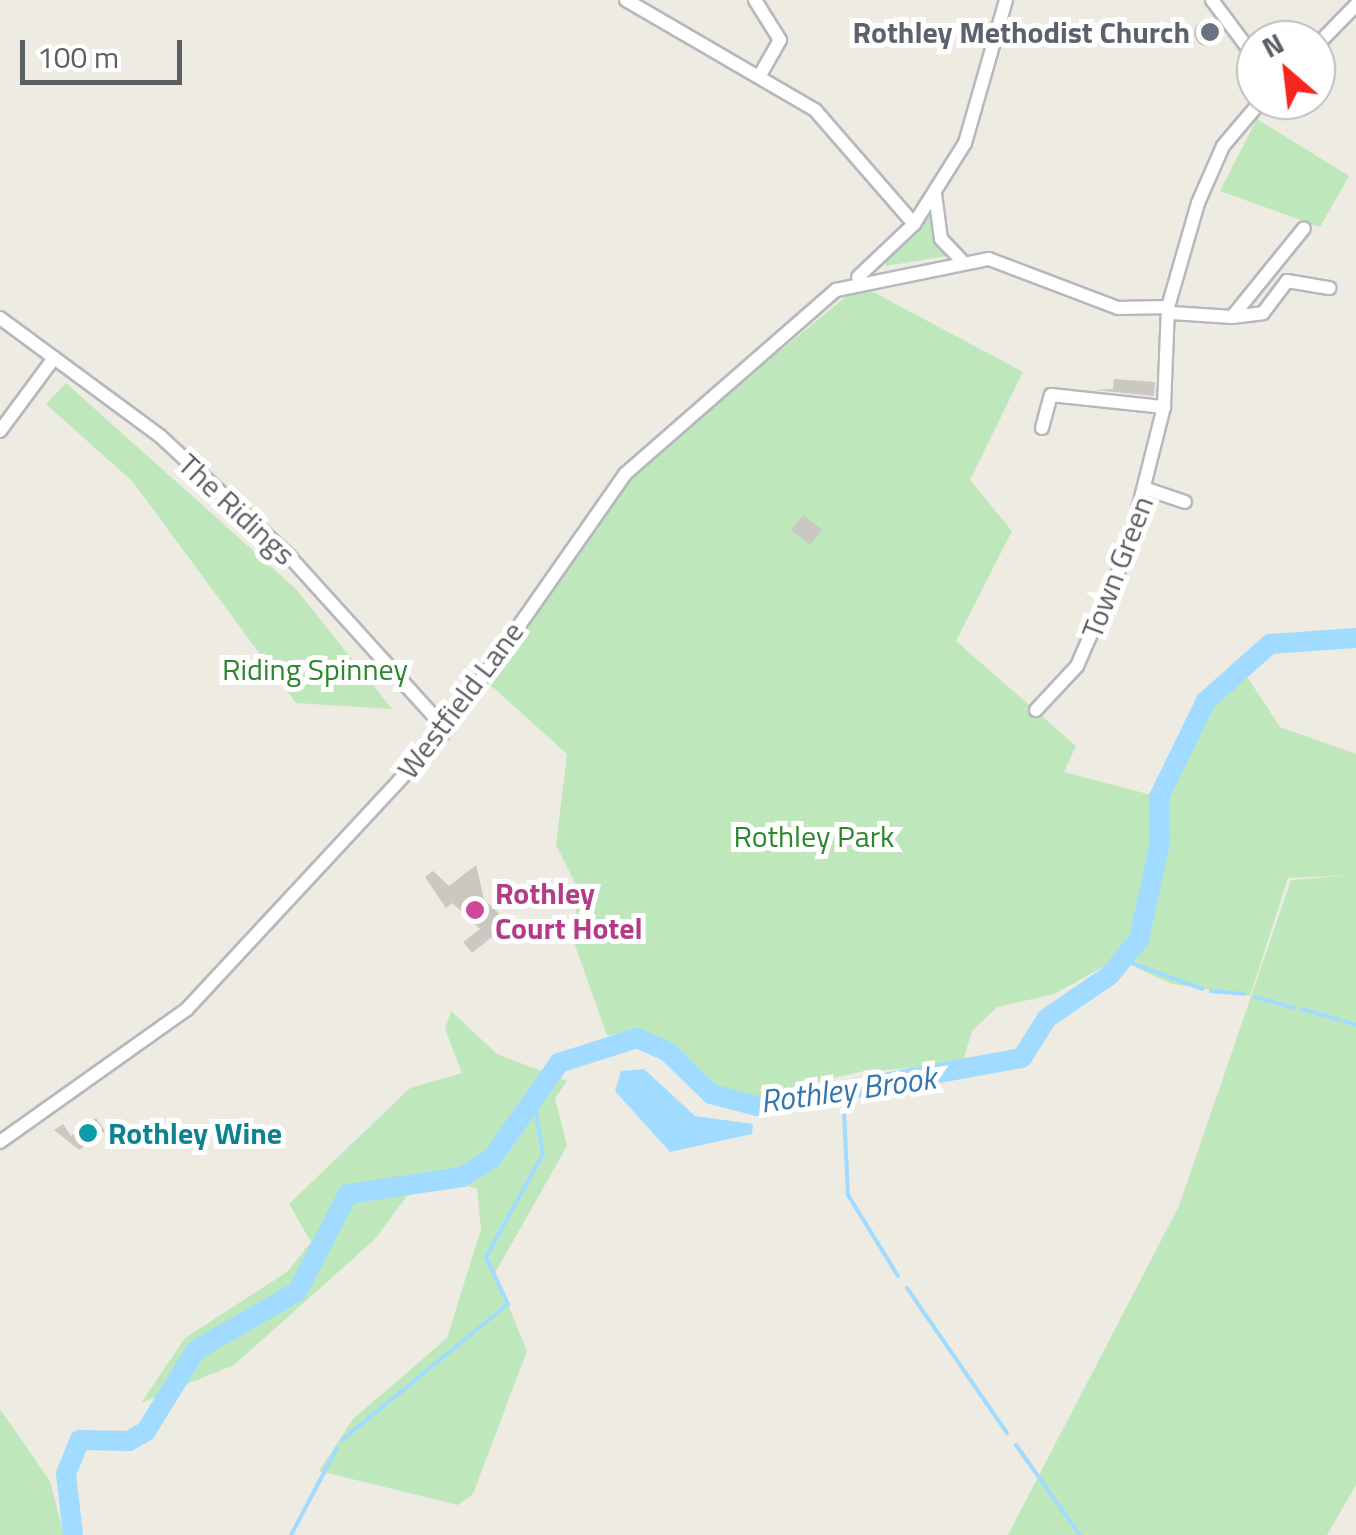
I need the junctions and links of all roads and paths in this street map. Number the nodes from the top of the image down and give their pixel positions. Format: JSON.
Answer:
{"nodes":[{"id":1,"x":626,"y":0,"type":"edge"},
{"id":2,"x":756,"y":0,"type":"edge"},
{"id":3,"x":1006,"y":0,"type":"edge"},
{"id":4,"x":1212,"y":0,"type":"edge"},
{"id":5,"x":1356,"y":5,"type":"edge"},
{"id":6,"x":1336,"y":26,"type":"edge"},
{"id":7,"x":1236,"y":32,"type":"edge"},
{"id":8,"x":760,"y":75,"type":"junction"},
{"id":9,"x":1246,"y":120,"type":"edge"},
{"id":10,"x":935,"y":194,"type":"junction"},
{"id":11,"x":914,"y":224,"type":"junction"},
{"id":12,"x":1304,"y":228,"type":"dead end"},
{"id":13,"x":960,"y":259,"type":"junction"},
{"id":14,"x":855,"y":280,"type":"junction"},
{"id":15,"x":1324,"y":284,"type":"dead end"},
{"id":16,"x":1170,"y":310,"type":"junction"},
{"id":17,"x":1232,"y":317,"type":"junction"},
{"id":18,"x":0,"y":318,"type":"edge"},
{"id":19,"x":54,"y":358,"type":"junction"},
{"id":20,"x":1164,"y":407,"type":"junction"},
{"id":21,"x":1042,"y":428,"type":"dead end"},
{"id":22,"x":0,"y":431,"type":"edge"},
{"id":23,"x":1147,"y":489,"type":"junction"},
{"id":24,"x":1184,"y":502,"type":"dead end"},
{"id":25,"x":1036,"y":710,"type":"dead end"},
{"id":26,"x":446,"y":730,"type":"junction"},
{"id":27,"x":0,"y":1142,"type":"edge"}],
"edges":[{"from":1,"to":8,"type":"street"},
{"from":2,"to":8,"type":"street"},
{"from":3,"to":10,"type":"street","name":"Westfield Lane"},
{"from":4,"to":7,"type":"street"},
{"from":5,"to":6,"type":"street"},
{"from":8,"to":11,"type":"street"},
{"from":9,"to":16,"type":"street","name":"Town Green"},
{"from":10,"to":11,"type":"street","name":"Westfield Lane"},
{"from":10,"to":13,"type":"street"},
{"from":11,"to":14,"type":"street","name":"Westfield Lane"},
{"from":12,"to":17,"type":"street"},
{"from":13,"to":14,"type":"street"},
{"from":13,"to":16,"type":"street"},
{"from":14,"to":26,"type":"street","name":"Westfield Lane"},
{"from":15,"to":17,"type":"street"},
{"from":16,"to":17,"type":"street"},
{"from":16,"to":20,"type":"street","name":"Town Green"},
{"from":18,"to":19,"type":"street","name":"The Ridings"},
{"from":19,"to":22,"type":"street"},
{"from":19,"to":26,"type":"street","name":"The Ridings"},
{"from":20,"to":21,"type":"street"},
{"from":20,"to":23,"type":"street","name":"Town Green"},
{"from":23,"to":24,"type":"street"},
{"from":23,"to":25,"type":"street","name":"Town Green"},
{"from":26,"to":27,"type":"street","name":"Westfield Lane"}]}
